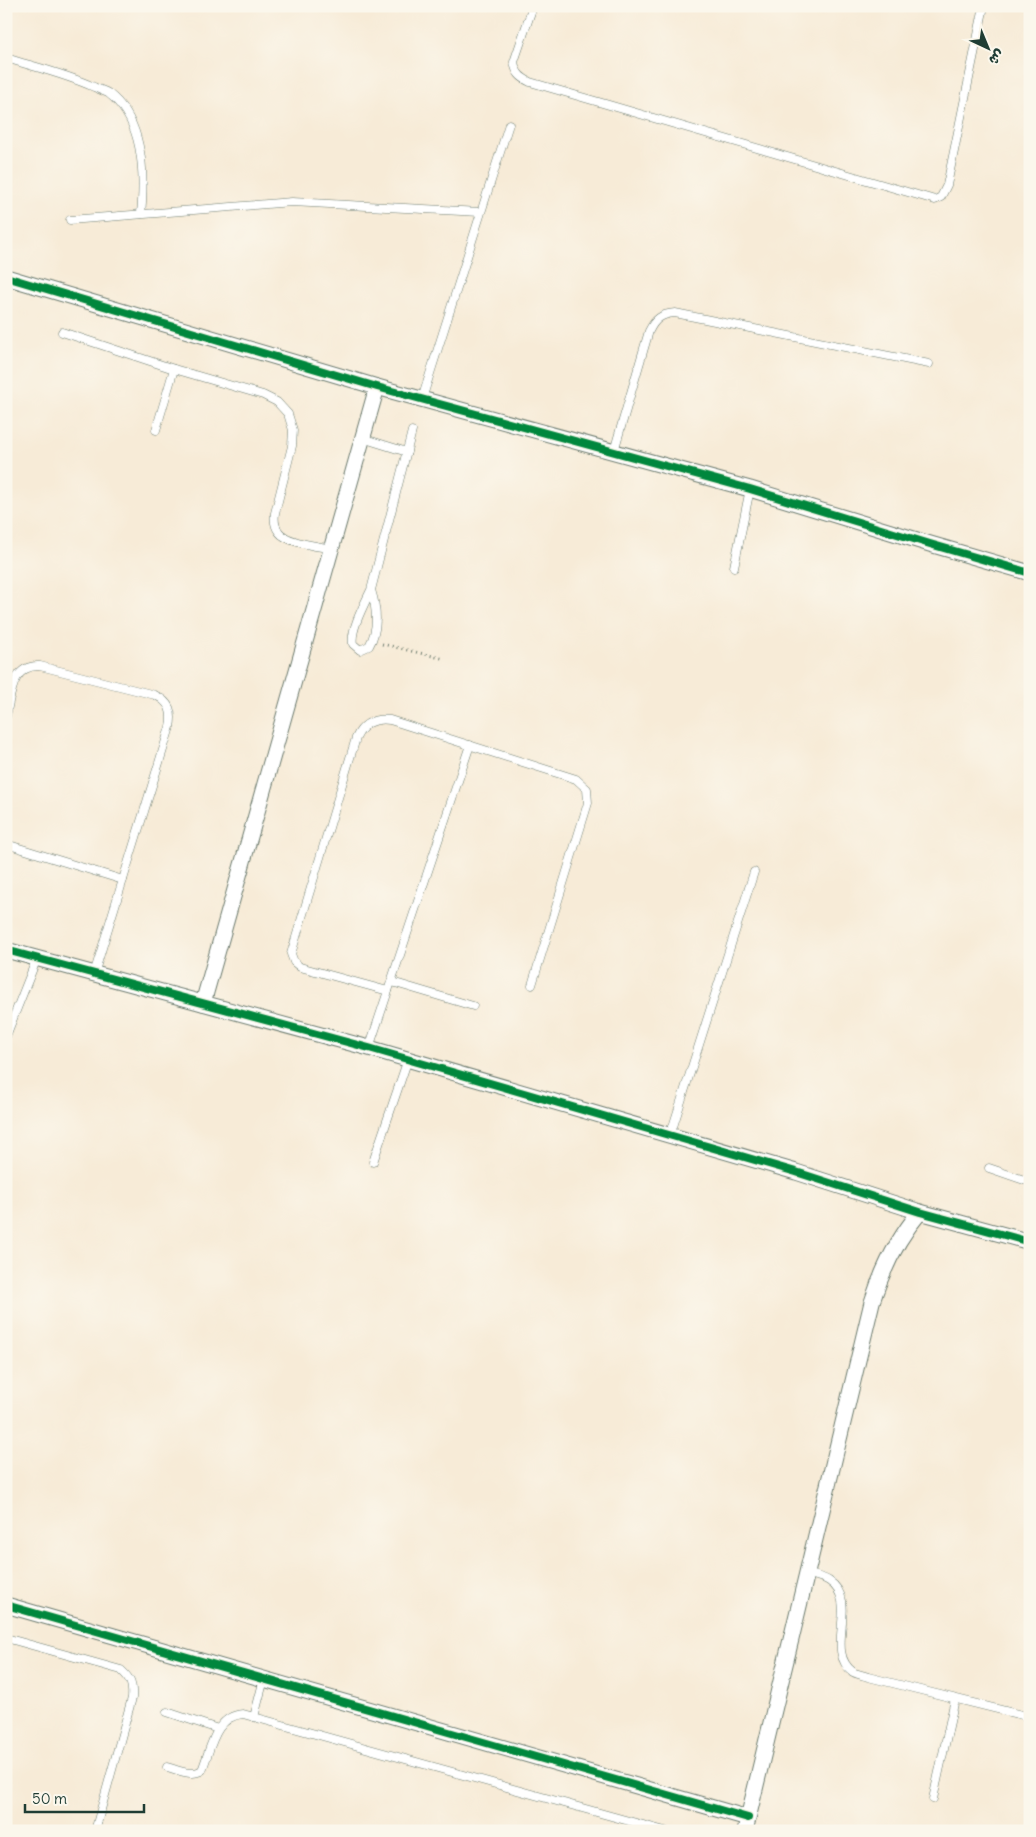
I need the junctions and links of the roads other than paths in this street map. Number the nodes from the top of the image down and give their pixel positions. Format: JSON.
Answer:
{"nodes":[{"id":1,"x":533,"y":6,"type":"edge"},
{"id":2,"x":984,"y":6,"type":"edge"},
{"id":3,"x":6,"y":58,"type":"edge"},
{"id":4,"x":509,"y":124,"type":"dead end"},
{"id":5,"x":480,"y":212,"type":"junction"},
{"id":6,"x":140,"y":214,"type":"junction"},
{"id":7,"x":70,"y":220,"type":"dead end"},
{"id":8,"x":6,"y":277,"type":"edge"},
{"id":9,"x":62,"y":332,"type":"dead end"},
{"id":10,"x":929,"y":364,"type":"dead end"},
{"id":11,"x":174,"y":370,"type":"junction"},
{"id":12,"x":377,"y":387,"type":"junction"},
{"id":13,"x":422,"y":399,"type":"junction"},
{"id":14,"x":156,"y":430,"type":"dead end"},
{"id":15,"x":412,"y":431,"type":"dead end"},
{"id":16,"x":362,"y":438,"type":"junction"},
{"id":17,"x":614,"y":451,"type":"junction"},
{"id":18,"x":407,"y":452,"type":"junction"},
{"id":19,"x":750,"y":489,"type":"junction"},
{"id":20,"x":332,"y":549,"type":"junction"},
{"id":21,"x":734,"y":567,"type":"dead end"},
{"id":22,"x":1030,"y":573,"type":"edge"},
{"id":23,"x":371,"y":590,"type":"junction"},
{"id":24,"x":6,"y":716,"type":"edge"},
{"id":25,"x":470,"y":745,"type":"junction"},
{"id":26,"x":6,"y":844,"type":"edge"},
{"id":27,"x":754,"y":872,"type":"dead end"},
{"id":28,"x":123,"y":880,"type":"junction"},
{"id":29,"x":6,"y":950,"type":"edge"},
{"id":30,"x":37,"y":958,"type":"junction"},
{"id":31,"x":94,"y":974,"type":"junction"},
{"id":32,"x":392,"y":982,"type":"junction"},
{"id":33,"x":532,"y":985,"type":"dead end"},
{"id":34,"x":388,"y":991,"type":"junction"},
{"id":35,"x":203,"y":1003,"type":"junction"},
{"id":36,"x":473,"y":1006,"type":"dead end"},
{"id":37,"x":6,"y":1036,"type":"edge"},
{"id":38,"x":369,"y":1048,"type":"junction"},
{"id":39,"x":408,"y":1059,"type":"junction"},
{"id":40,"x":670,"y":1136,"type":"junction"},
{"id":41,"x":374,"y":1162,"type":"dead end"},
{"id":42,"x":989,"y":1168,"type":"dead end"},
{"id":43,"x":1030,"y":1182,"type":"edge"},
{"id":44,"x":920,"y":1212,"type":"junction"},
{"id":45,"x":1030,"y":1242,"type":"edge"},
{"id":46,"x":807,"y":1573,"type":"junction"},
{"id":47,"x":6,"y":1605,"type":"edge"},
{"id":48,"x":6,"y":1638,"type":"edge"},
{"id":49,"x":264,"y":1678,"type":"junction"},
{"id":50,"x":955,"y":1698,"type":"junction"},
{"id":51,"x":167,"y":1712,"type":"dead end"},
{"id":52,"x":254,"y":1717,"type":"junction"},
{"id":53,"x":1030,"y":1717,"type":"edge"},
{"id":54,"x":218,"y":1729,"type":"junction"},
{"id":55,"x":167,"y":1767,"type":"dead end"},
{"id":56,"x":933,"y":1799,"type":"dead end"},
{"id":57,"x":747,"y":1824,"type":"edge"},
{"id":58,"x":95,"y":1831,"type":"edge"},
{"id":59,"x":665,"y":1831,"type":"edge"}],
"edges":[{"from":1,"to":2,"type":"lane"},
{"from":3,"to":6,"type":"lane"},
{"from":4,"to":5,"type":"lane"},
{"from":5,"to":6,"type":"lane"},
{"from":5,"to":13,"type":"lane"},
{"from":6,"to":7,"type":"lane"},
{"from":8,"to":12,"type":"street"},
{"from":9,"to":11,"type":"lane"},
{"from":10,"to":17,"type":"lane"},
{"from":11,"to":14,"type":"lane"},
{"from":11,"to":20,"type":"lane"},
{"from":12,"to":13,"type":"street"},
{"from":12,"to":16,"type":"street"},
{"from":13,"to":17,"type":"street"},
{"from":15,"to":18,"type":"lane"},
{"from":16,"to":18,"type":"lane"},
{"from":16,"to":20,"type":"street"},
{"from":17,"to":19,"type":"street"},
{"from":18,"to":23,"type":"lane"},
{"from":19,"to":21,"type":"lane"},
{"from":19,"to":22,"type":"street"},
{"from":20,"to":35,"type":"street"},
{"from":23,"to":23,"type":"lane"},
{"from":24,"to":28,"type":"lane"},
{"from":25,"to":32,"type":"lane"},
{"from":25,"to":33,"type":"lane"},
{"from":25,"to":34,"type":"lane"},
{"from":26,"to":28,"type":"lane"},
{"from":27,"to":40,"type":"lane"},
{"from":28,"to":31,"type":"lane"},
{"from":29,"to":30,"type":"street"},
{"from":30,"to":31,"type":"street"},
{"from":30,"to":37,"type":"lane"},
{"from":31,"to":35,"type":"street"},
{"from":32,"to":34,"type":"lane"},
{"from":32,"to":36,"type":"lane"},
{"from":34,"to":38,"type":"lane"},
{"from":35,"to":38,"type":"street"},
{"from":38,"to":39,"type":"street"},
{"from":39,"to":40,"type":"street"},
{"from":39,"to":41,"type":"lane"},
{"from":40,"to":44,"type":"street"},
{"from":42,"to":43,"type":"lane"},
{"from":44,"to":45,"type":"street"},
{"from":44,"to":46,"type":"street"},
{"from":46,"to":50,"type":"lane"},
{"from":46,"to":57,"type":"street"},
{"from":47,"to":49,"type":"street"},
{"from":48,"to":58,"type":"lane"},
{"from":49,"to":52,"type":"lane"},
{"from":49,"to":57,"type":"street"},
{"from":50,"to":53,"type":"lane"},
{"from":50,"to":56,"type":"lane"},
{"from":51,"to":54,"type":"lane"},
{"from":52,"to":54,"type":"lane"},
{"from":52,"to":59,"type":"lane"},
{"from":54,"to":55,"type":"lane"}]}
